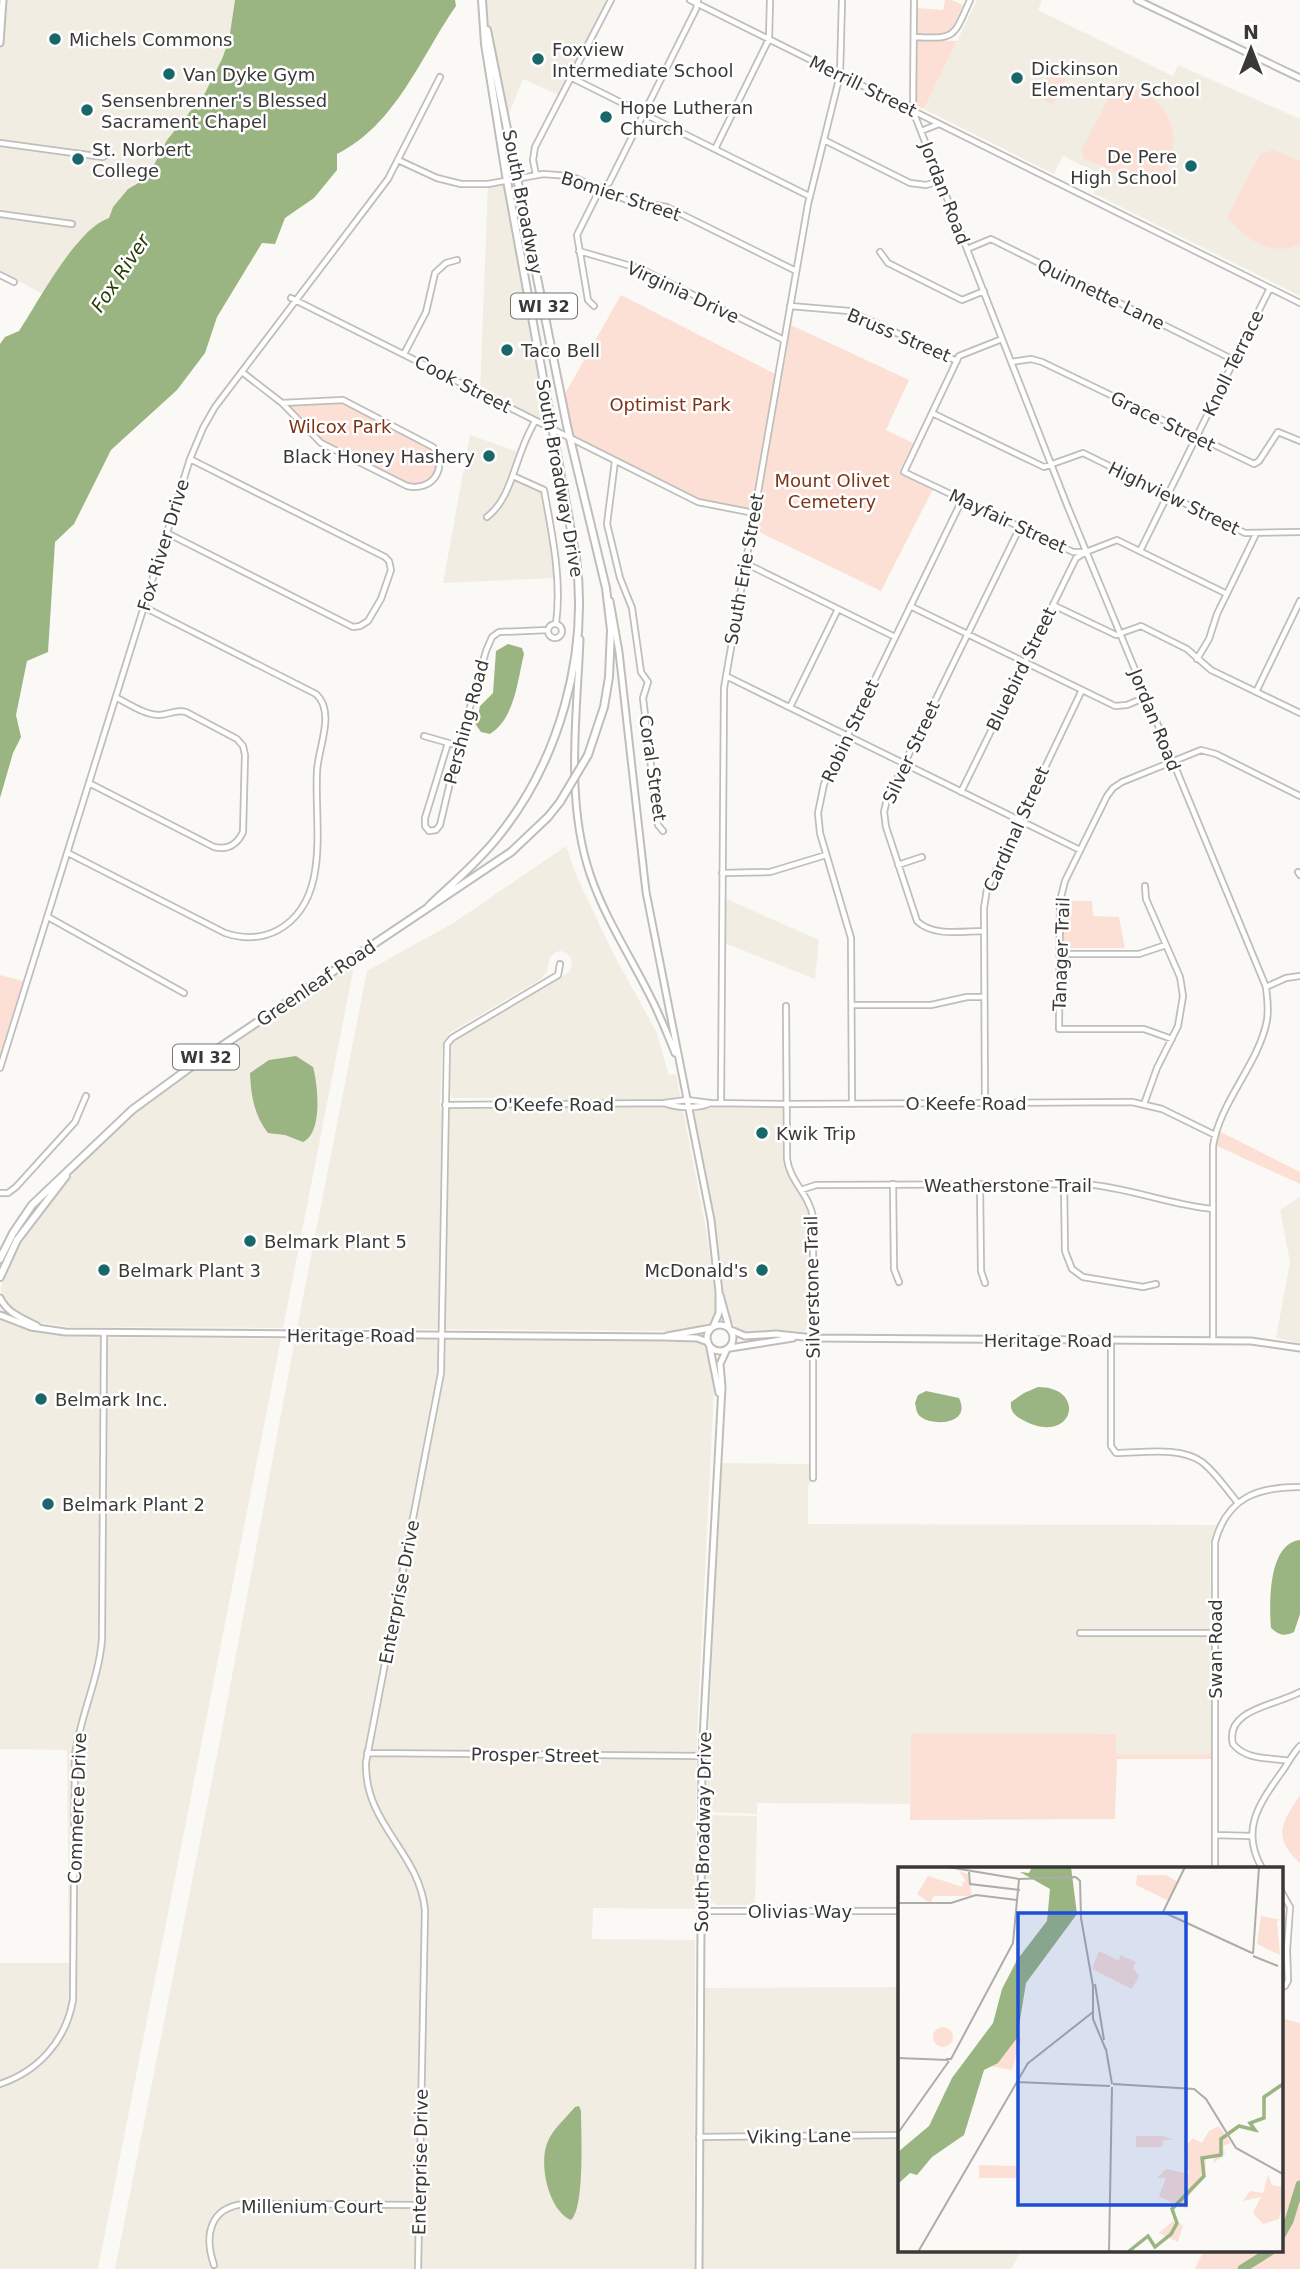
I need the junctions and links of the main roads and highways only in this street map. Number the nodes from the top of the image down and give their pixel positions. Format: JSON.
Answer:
{"nodes":[{"id":1,"x":3,"y":0,"type":"edge"},
{"id":2,"x":482,"y":0,"type":"edge"},
{"id":3,"x":1137,"y":0,"type":"edge"},
{"id":4,"x":485,"y":22,"type":"junction"},
{"id":5,"x":0,"y":43,"type":"edge"},
{"id":6,"x":1300,"y":78,"type":"edge"},
{"id":7,"x":606,"y":588,"type":"junction"},
{"id":8,"x":579,"y":622,"type":"junction"},
{"id":9,"x":429,"y":906,"type":"junction"},
{"id":10,"x":679,"y":1065,"type":"junction"},
{"id":11,"x":73,"y":1166,"type":"junction"},
{"id":12,"x":0,"y":1259,"type":"edge"},
{"id":13,"x":0,"y":1277,"type":"edge"},
{"id":14,"x":719,"y":1292,"type":"junction"},
{"id":15,"x":0,"y":1298,"type":"edge"},
{"id":16,"x":0,"y":1315,"type":"edge"},
{"id":17,"x":712,"y":1327,"type":"junction"},
{"id":18,"x":39,"y":1328,"type":"junction"},
{"id":19,"x":730,"y":1329,"type":"junction"},
{"id":20,"x":664,"y":1337,"type":"junction"},
{"id":21,"x":796,"y":1337,"type":"junction"},
{"id":22,"x":709,"y":1344,"type":"junction"},
{"id":23,"x":728,"y":1348,"type":"junction"},
{"id":24,"x":1300,"y":1348,"type":"edge"},
{"id":25,"x":720,"y":1396,"type":"junction"},
{"id":26,"x":699,"y":2269,"type":"edge"}],
"edges":[{"from":1,"to":5,"type":"main road"},
{"from":2,"to":4,"type":"main road","name":"South Broadway Drive","number":"WI 32"},
{"from":3,"to":6,"type":"main road"},
{"from":4,"to":7,"type":"main road","name":"South Broadway","number":"WI 32"},
{"from":4,"to":8,"type":"main road","name":"South Broadway Drive","number":"WI 32"},
{"from":7,"to":9,"type":"main road","number":"WI 32","bridge":true},
{"from":7,"to":10,"type":"main road","name":"South Broadway Drive"},
{"from":8,"to":9,"type":"main road","number":"WI 32"},
{"from":8,"to":10,"type":"main road","name":"South Broadway Drive"},
{"from":9,"to":11,"type":"main road","name":"Greenleaf Road","number":"WI 32"},
{"from":10,"to":14,"type":"main road","name":"South Broadway Drive"},
{"from":11,"to":12,"type":"main road","name":"Greenleaf Road","number":"WI 32"},
{"from":11,"to":13,"type":"main road","name":"Greenleaf Road","number":"WI 32"},
{"from":14,"to":17,"type":"main road","name":"South Broadway Drive"},
{"from":14,"to":19,"type":"main road","name":"South Broadway Drive"},
{"from":15,"to":18,"type":"main road","name":"Heritage Road"},
{"from":16,"to":18,"type":"main road","name":"Heritage Road"},
{"from":17,"to":19,"type":"main road"},
{"from":17,"to":20,"type":"main road","name":"Heritage Road"},
{"from":17,"to":22,"type":"main road"},
{"from":18,"to":20,"type":"main road","name":"Heritage Road"},
{"from":19,"to":21,"type":"main road","name":"Heritage Road"},
{"from":19,"to":23,"type":"main road"},
{"from":20,"to":22,"type":"main road","name":"Heritage Road"},
{"from":21,"to":23,"type":"main road","name":"Heritage Road"},
{"from":21,"to":24,"type":"main road","name":"Heritage Road"},
{"from":22,"to":23,"type":"main road"},
{"from":22,"to":25,"type":"main road","name":"South Broadway Drive"},
{"from":23,"to":25,"type":"main road","name":"South Broadway Drive"},
{"from":25,"to":26,"type":"main road","name":"South Broadway Drive"}]}
